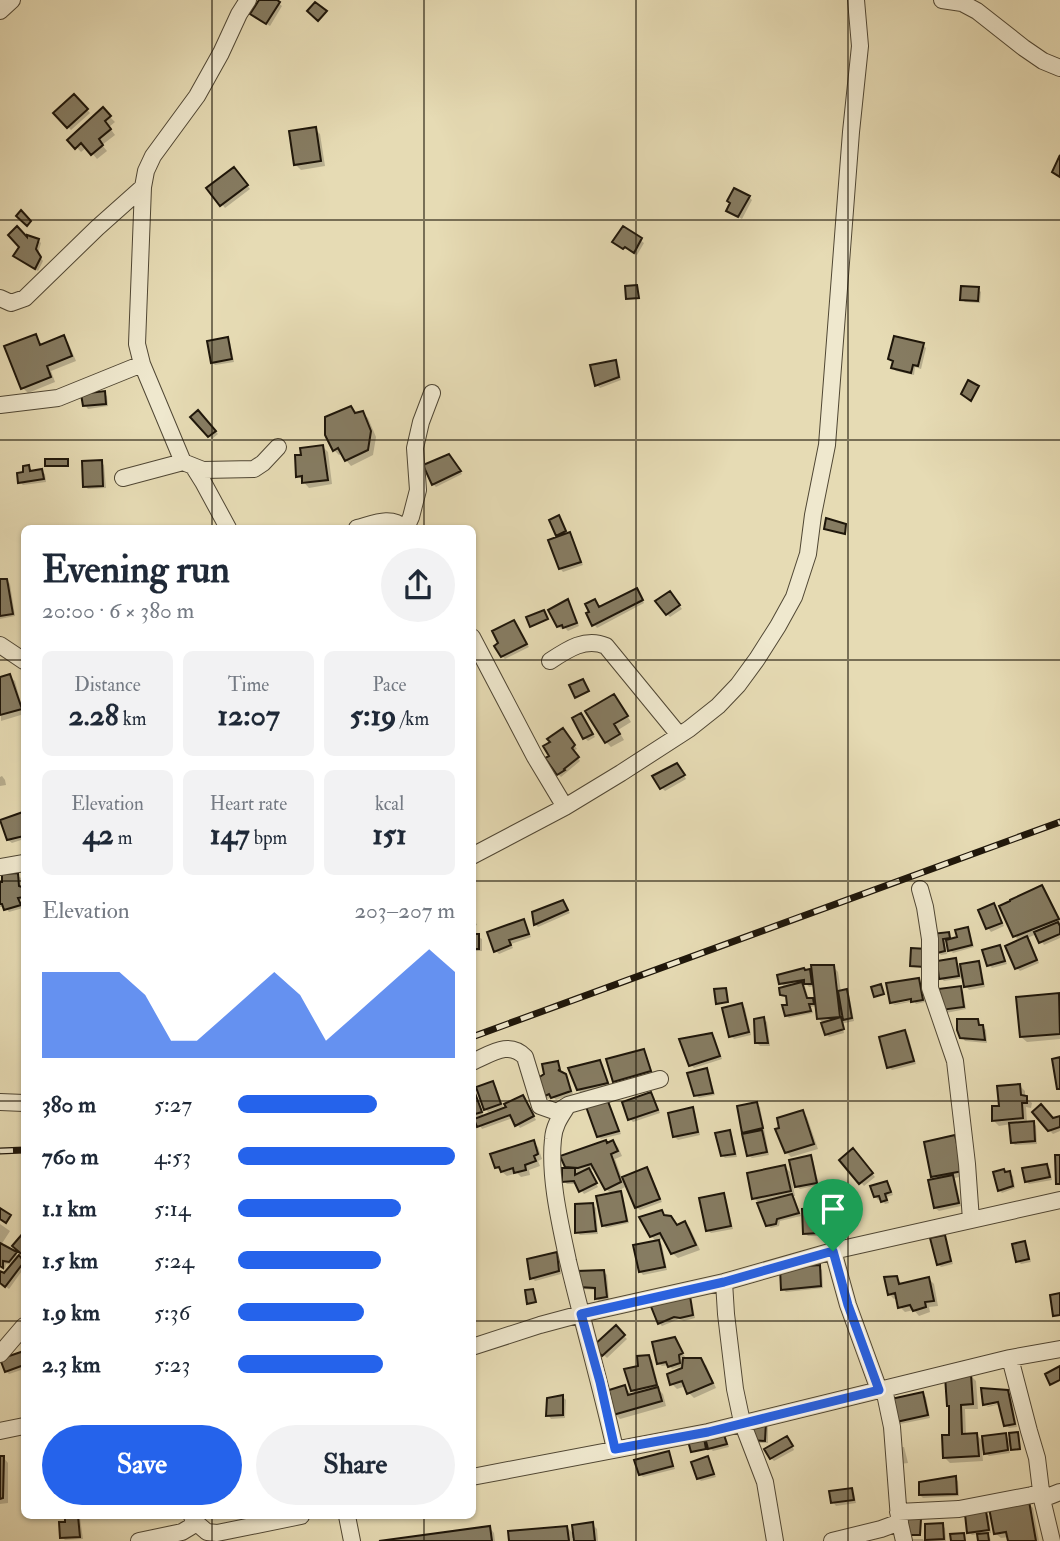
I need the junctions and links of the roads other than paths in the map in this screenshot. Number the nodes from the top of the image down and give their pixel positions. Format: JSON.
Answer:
{"nodes":[{"id":1,"x":12,"y":0,"type":"edge"},
{"id":2,"x":248,"y":0,"type":"edge"},
{"id":3,"x":856,"y":0,"type":"edge"},
{"id":4,"x":942,"y":0,"type":"edge"},
{"id":5,"x":0,"y":11,"type":"edge"},
{"id":6,"x":1060,"y":68,"type":"edge"},
{"id":7,"x":143,"y":187,"type":"junction"},
{"id":8,"x":0,"y":298,"type":"edge"},
{"id":9,"x":142,"y":364,"type":"junction"},
{"id":10,"x":432,"y":393,"type":"dead end"},
{"id":11,"x":0,"y":405,"type":"edge"},
{"id":12,"x":278,"y":447,"type":"dead end"},
{"id":13,"x":188,"y":464,"type":"junction"},
{"id":14,"x":123,"y":478,"type":"dead end"},
{"id":15,"x":226,"y":525,"type":"edge"},
{"id":16,"x":369,"y":525,"type":"edge"},
{"id":17,"x":402,"y":525,"type":"edge"},
{"id":18,"x":407,"y":525,"type":"edge"},
{"id":19,"x":0,"y":645,"type":"edge"},
{"id":20,"x":476,"y":645,"type":"edge"},
{"id":21,"x":21,"y":659,"type":"edge"},
{"id":22,"x":550,"y":661,"type":"dead end"},
{"id":23,"x":679,"y":735,"type":"junction"},
{"id":24,"x":565,"y":807,"type":"junction"},
{"id":25,"x":476,"y":854,"type":"edge"},
{"id":26,"x":21,"y":864,"type":"edge"},
{"id":27,"x":0,"y":867,"type":"edge"},
{"id":28,"x":920,"y":889,"type":"dead end"},
{"id":29,"x":476,"y":1060,"type":"edge"},
{"id":30,"x":660,"y":1079,"type":"dead end"},
{"id":31,"x":0,"y":1102,"type":"edge"},
{"id":32,"x":21,"y":1103,"type":"edge"},
{"id":33,"x":568,"y":1105,"type":"junction"},
{"id":34,"x":1060,"y":1200,"type":"edge"},
{"id":35,"x":971,"y":1220,"type":"junction"},
{"id":36,"x":833,"y":1251,"type":"junction"},
{"id":37,"x":724,"y":1282,"type":"junction"},
{"id":38,"x":581,"y":1314,"type":"junction"},
{"id":39,"x":21,"y":1330,"type":"edge"},
{"id":40,"x":476,"y":1346,"type":"edge"},
{"id":41,"x":1060,"y":1349,"type":"edge"},
{"id":42,"x":0,"y":1354,"type":"edge"},
{"id":43,"x":1010,"y":1358,"type":"junction"},
{"id":44,"x":882,"y":1390,"type":"junction"},
{"id":45,"x":742,"y":1422,"type":"junction"},
{"id":46,"x":21,"y":1427,"type":"edge"},
{"id":47,"x":0,"y":1431,"type":"edge"},
{"id":48,"x":615,"y":1449,"type":"junction"},
{"id":49,"x":476,"y":1476,"type":"edge"},
{"id":50,"x":1060,"y":1492,"type":"edge"},
{"id":51,"x":1042,"y":1495,"type":"junction"},
{"id":52,"x":899,"y":1517,"type":"junction"},
{"id":53,"x":193,"y":1519,"type":"edge"},
{"id":54,"x":194,"y":1519,"type":"edge"},
{"id":55,"x":286,"y":1519,"type":"edge"},
{"id":56,"x":348,"y":1519,"type":"edge"},
{"id":57,"x":207,"y":1536,"type":"edge"},
{"id":58,"x":139,"y":1541,"type":"edge"},
{"id":59,"x":352,"y":1541,"type":"edge"},
{"id":60,"x":775,"y":1541,"type":"edge"},
{"id":61,"x":832,"y":1541,"type":"edge"},
{"id":62,"x":904,"y":1541,"type":"edge"},
{"id":63,"x":1052,"y":1541,"type":"edge"}],
"edges":[{"from":1,"to":5,"type":"street"},
{"from":2,"to":7,"type":"street"},
{"from":3,"to":23,"type":"street"},
{"from":4,"to":6,"type":"street"},
{"from":7,"to":8,"type":"street"},
{"from":7,"to":9,"type":"street"},
{"from":9,"to":11,"type":"street"},
{"from":9,"to":13,"type":"street"},
{"from":10,"to":18,"type":"street"},
{"from":12,"to":13,"type":"street"},
{"from":13,"to":14,"type":"street"},
{"from":13,"to":15,"type":"street"},
{"from":16,"to":17,"type":"street"},
{"from":19,"to":21,"type":"street"},
{"from":20,"to":24,"type":"street"},
{"from":22,"to":23,"type":"street"},
{"from":23,"to":24,"type":"street"},
{"from":24,"to":25,"type":"street"},
{"from":26,"to":27,"type":"street"},
{"from":28,"to":35,"type":"street"},
{"from":29,"to":33,"type":"street"},
{"from":30,"to":33,"type":"street"},
{"from":31,"to":32,"type":"street"},
{"from":33,"to":38,"type":"street"},
{"from":34,"to":35,"type":"street"},
{"from":35,"to":36,"type":"street"},
{"from":36,"to":37,"type":"street"},
{"from":36,"to":44,"type":"street"},
{"from":37,"to":38,"type":"street"},
{"from":37,"to":45,"type":"street"},
{"from":38,"to":40,"type":"street"},
{"from":38,"to":48,"type":"street"},
{"from":39,"to":42,"type":"street"},
{"from":41,"to":43,"type":"street"},
{"from":43,"to":44,"type":"street"},
{"from":43,"to":51,"type":"street"},
{"from":44,"to":45,"type":"street"},
{"from":44,"to":52,"type":"street"},
{"from":45,"to":48,"type":"street"},
{"from":45,"to":60,"type":"street"},
{"from":46,"to":47,"type":"street"},
{"from":48,"to":49,"type":"street"},
{"from":50,"to":51,"type":"street"},
{"from":51,"to":52,"type":"street"},
{"from":51,"to":63,"type":"street"},
{"from":52,"to":61,"type":"street"},
{"from":52,"to":62,"type":"street"},
{"from":53,"to":58,"type":"street"},
{"from":54,"to":57,"type":"street"},
{"from":55,"to":57,"type":"street"},
{"from":56,"to":59,"type":"street"}]}
